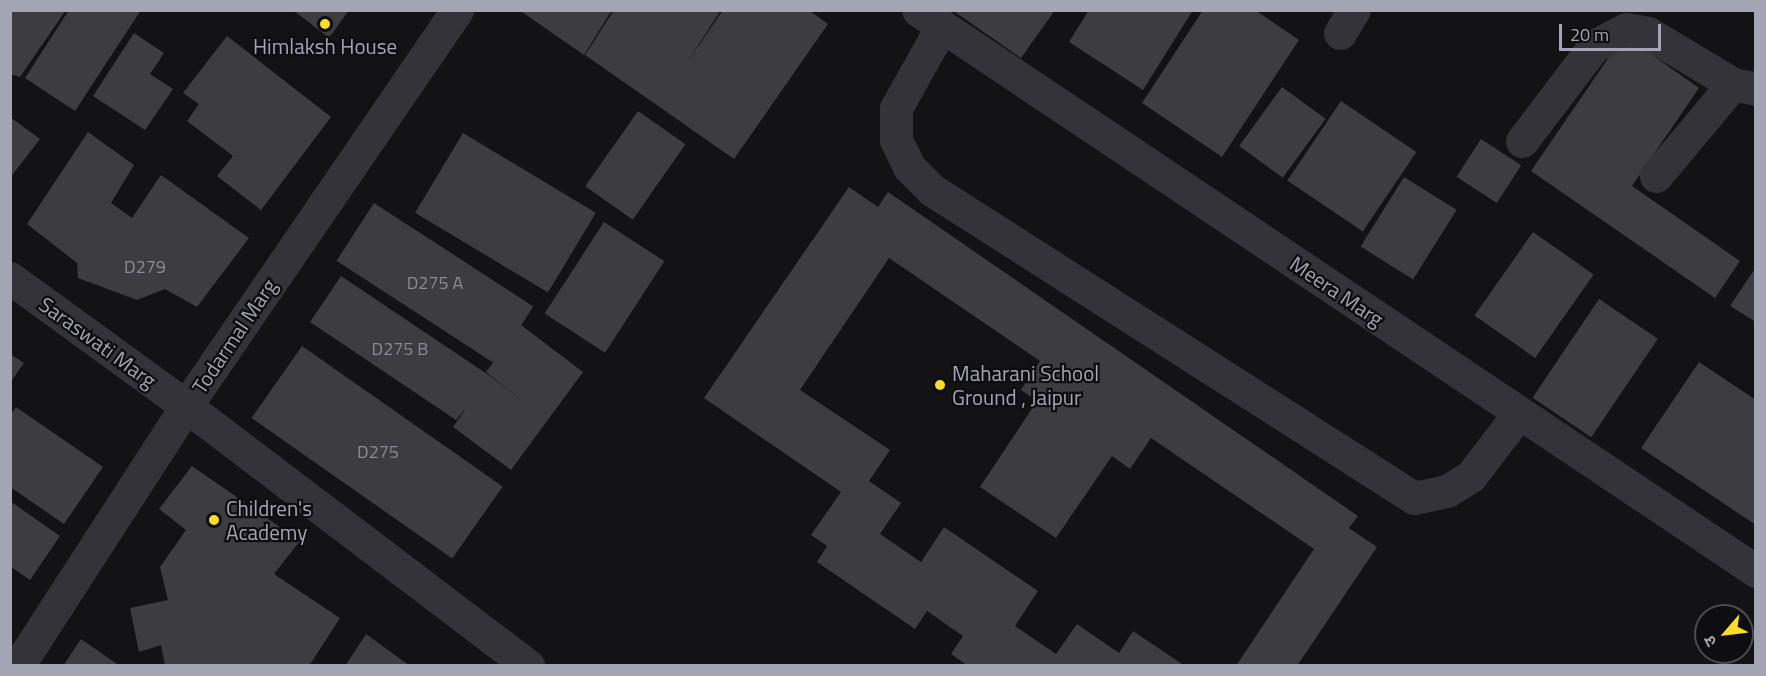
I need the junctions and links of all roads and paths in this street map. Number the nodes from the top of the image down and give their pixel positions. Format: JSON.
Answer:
{"nodes":[{"id":1,"x":457,"y":10,"type":"edge"},
{"id":2,"x":930,"y":18,"type":"edge"},
{"id":3,"x":1744,"y":86,"type":"edge"},
{"id":4,"x":1522,"y":141,"type":"dead end"},
{"id":5,"x":1656,"y":176,"type":"dead end"},
{"id":6,"x":10,"y":278,"type":"edge"},
{"id":7,"x":186,"y":406,"type":"junction"},
{"id":8,"x":1518,"y":413,"type":"junction"},
{"id":9,"x":1755,"y":571,"type":"edge"},
{"id":10,"x":18,"y":666,"type":"edge"},
{"id":11,"x":528,"y":666,"type":"edge"}],
"edges":[{"from":1,"to":7,"type":"street","name":"Todarmal Marg"},
{"from":2,"to":8,"type":"street","name":"Meera Marg"},
{"from":2,"to":8,"type":"street"},
{"from":3,"to":4,"type":"street"},
{"from":3,"to":5,"type":"street"},
{"from":6,"to":7,"type":"street","name":"Saraswati Marg"},
{"from":7,"to":10,"type":"street","name":"Todarmal Marg"},
{"from":7,"to":11,"type":"street","name":"Saraswati Marg"},
{"from":8,"to":9,"type":"street","name":"Meera Marg"}]}
